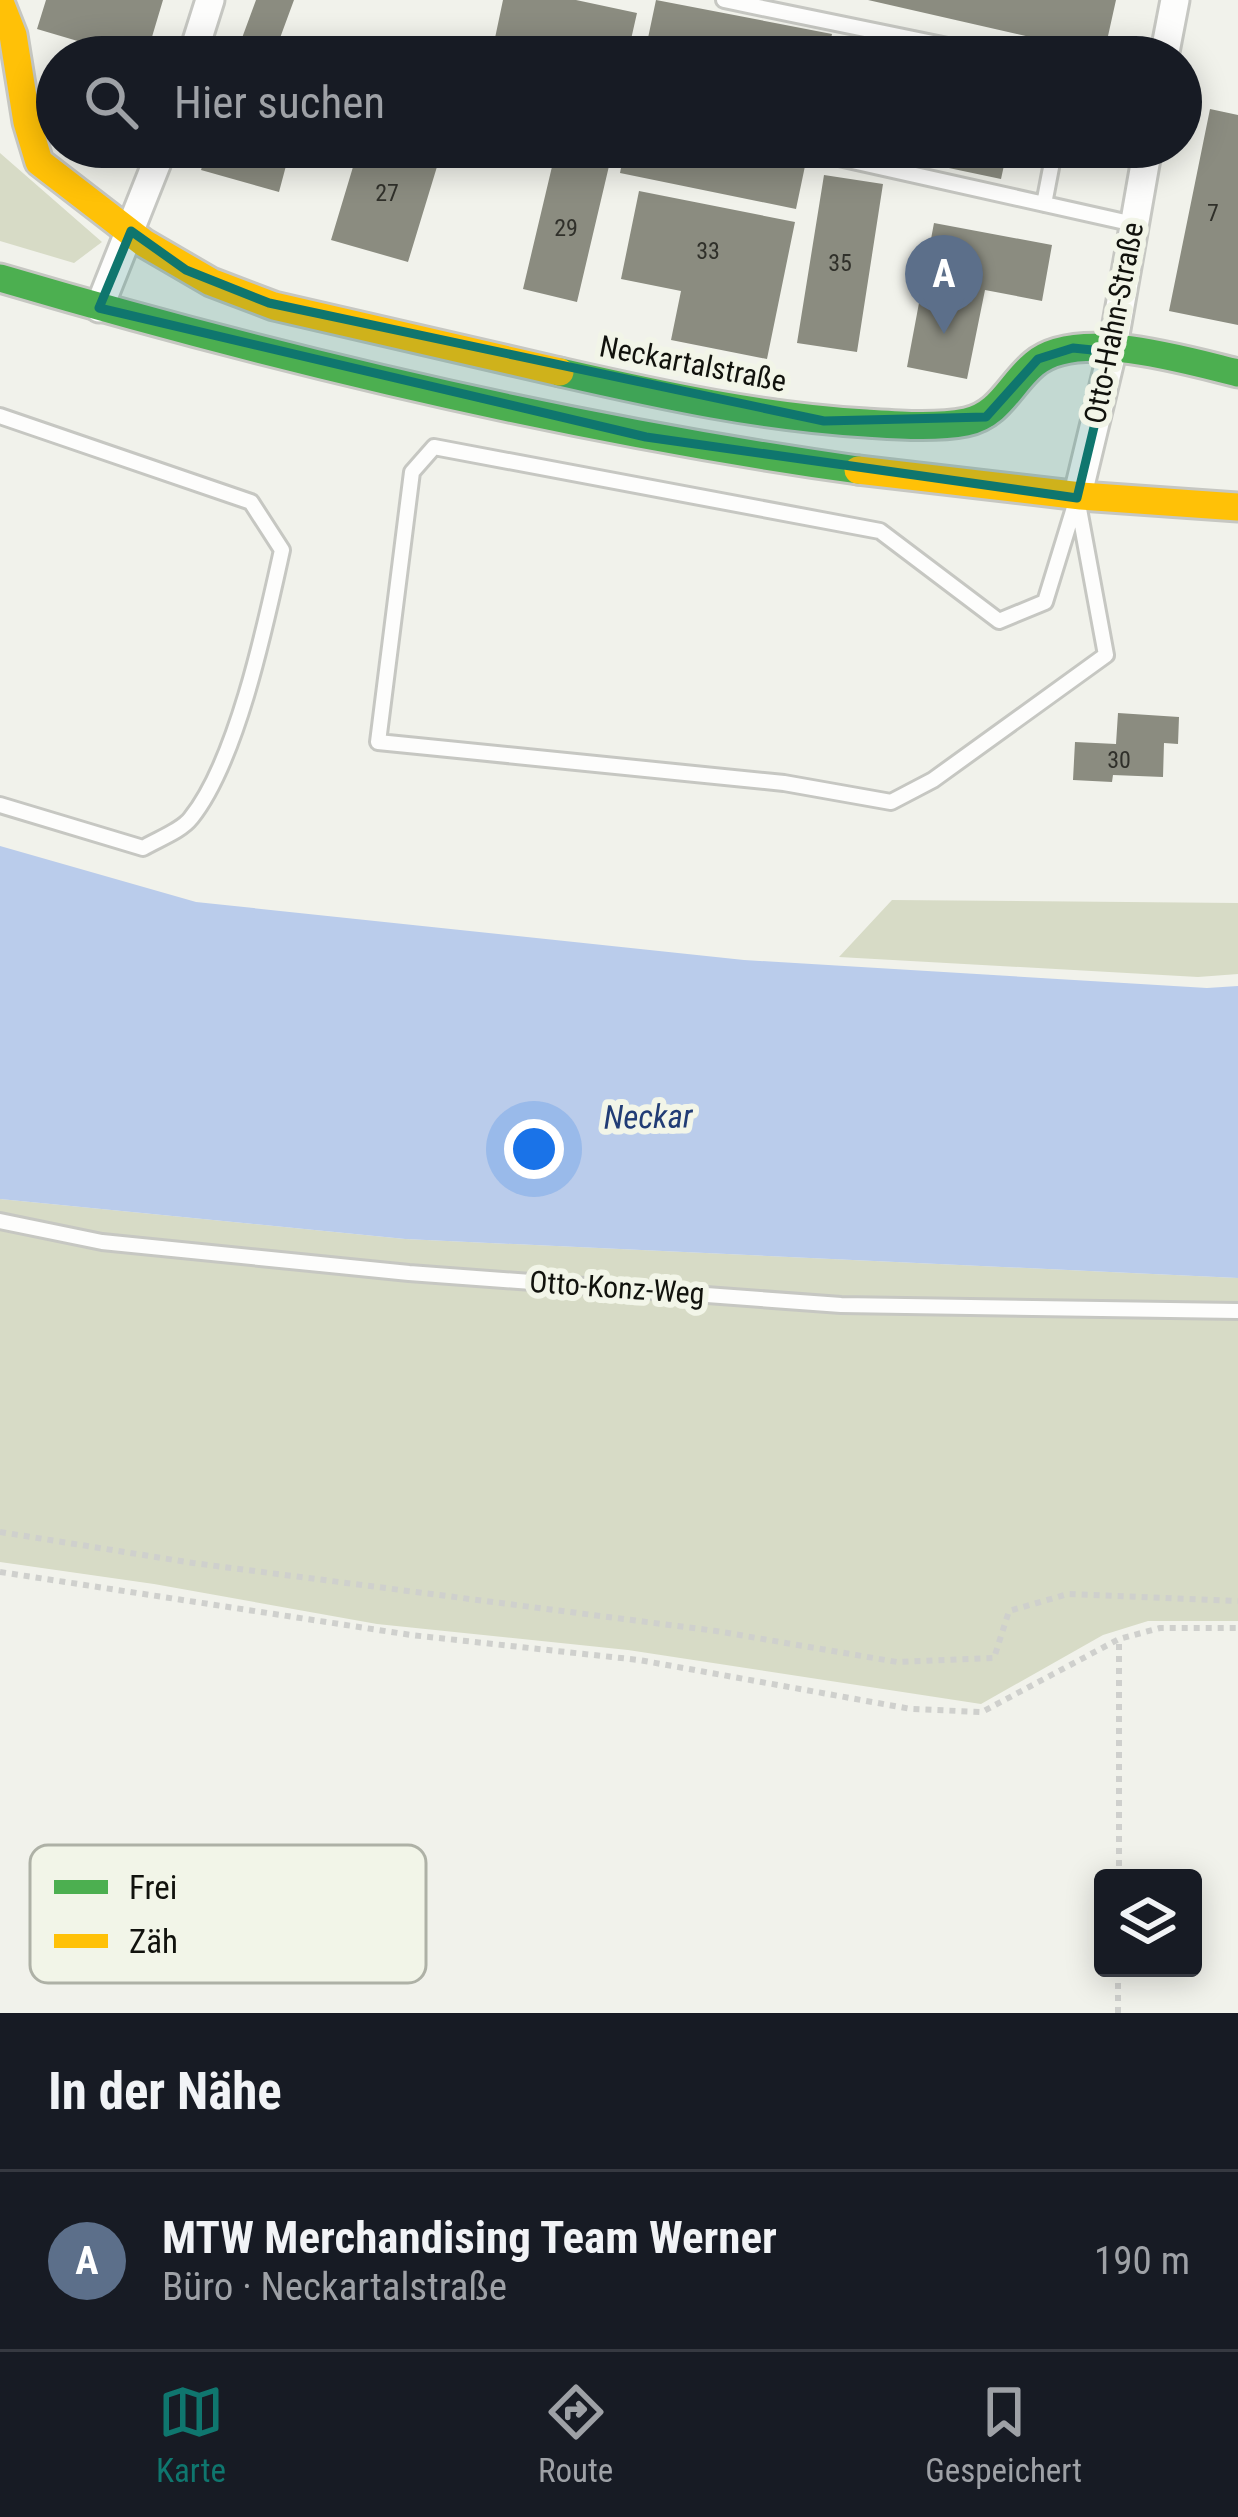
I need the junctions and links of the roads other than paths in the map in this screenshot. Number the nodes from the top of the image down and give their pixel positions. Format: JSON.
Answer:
{"nodes":[{"id":1,"x":210,"y":0,"type":"edge"},
{"id":2,"x":724,"y":0,"type":"edge"},
{"id":3,"x":1175,"y":0,"type":"edge"},
{"id":4,"x":0,"y":2,"type":"edge"},
{"id":5,"x":199,"y":36,"type":"edge"},
{"id":6,"x":899,"y":36,"type":"edge"},
{"id":7,"x":1168,"y":36,"type":"edge"},
{"id":8,"x":36,"y":156,"type":"edge"},
{"id":9,"x":47,"y":168,"type":"edge"},
{"id":10,"x":155,"y":168,"type":"edge"},
{"id":11,"x":884,"y":168,"type":"edge"},
{"id":12,"x":1050,"y":168,"type":"edge"},
{"id":13,"x":1144,"y":168,"type":"edge"},
{"id":14,"x":1044,"y":204,"type":"junction"},
{"id":15,"x":1134,"y":224,"type":"junction"},
{"id":16,"x":131,"y":231,"type":"junction"},
{"id":17,"x":0,"y":278,"type":"edge"},
{"id":18,"x":99,"y":308,"type":"junction"},
{"id":19,"x":1112,"y":352,"type":"junction"},
{"id":20,"x":1238,"y":373,"type":"edge"},
{"id":21,"x":0,"y":416,"type":"edge"},
{"id":22,"x":1076,"y":498,"type":"junction"},
{"id":23,"x":1238,"y":507,"type":"edge"},
{"id":24,"x":0,"y":805,"type":"edge"},
{"id":25,"x":0,"y":1221,"type":"edge"},
{"id":26,"x":1238,"y":1311,"type":"edge"}],
"edges":[{"from":1,"to":5,"type":"street"},
{"from":2,"to":6,"type":"lane"},
{"from":3,"to":7,"type":"street"},
{"from":4,"to":8,"type":"street","name":"Neckartalstraße"},
{"from":9,"to":16,"type":"street","name":"Neckartalstraße"},
{"from":10,"to":16,"type":"street"},
{"from":11,"to":14,"type":"lane"},
{"from":12,"to":14,"type":"lane"},
{"from":13,"to":15,"type":"street","name":"Otto-Hahn-Straße"},
{"from":14,"to":15,"type":"lane"},
{"from":15,"to":19,"type":"street","name":"Otto-Hahn-Straße"},
{"from":16,"to":18,"type":"street"},
{"from":16,"to":19,"type":"street","name":"Neckartalstraße"},
{"from":17,"to":18,"type":"street"},
{"from":18,"to":22,"type":"street"},
{"from":19,"to":20,"type":"street","name":"Neckartalstraße"},
{"from":19,"to":22,"type":"street","name":"Otto-Hahn-Straße"},
{"from":21,"to":24,"type":"lane"},
{"from":22,"to":22,"type":"lane"},
{"from":22,"to":23,"type":"street"},
{"from":25,"to":26,"type":"lane","name":"Otto-Konz-Weg"}]}
